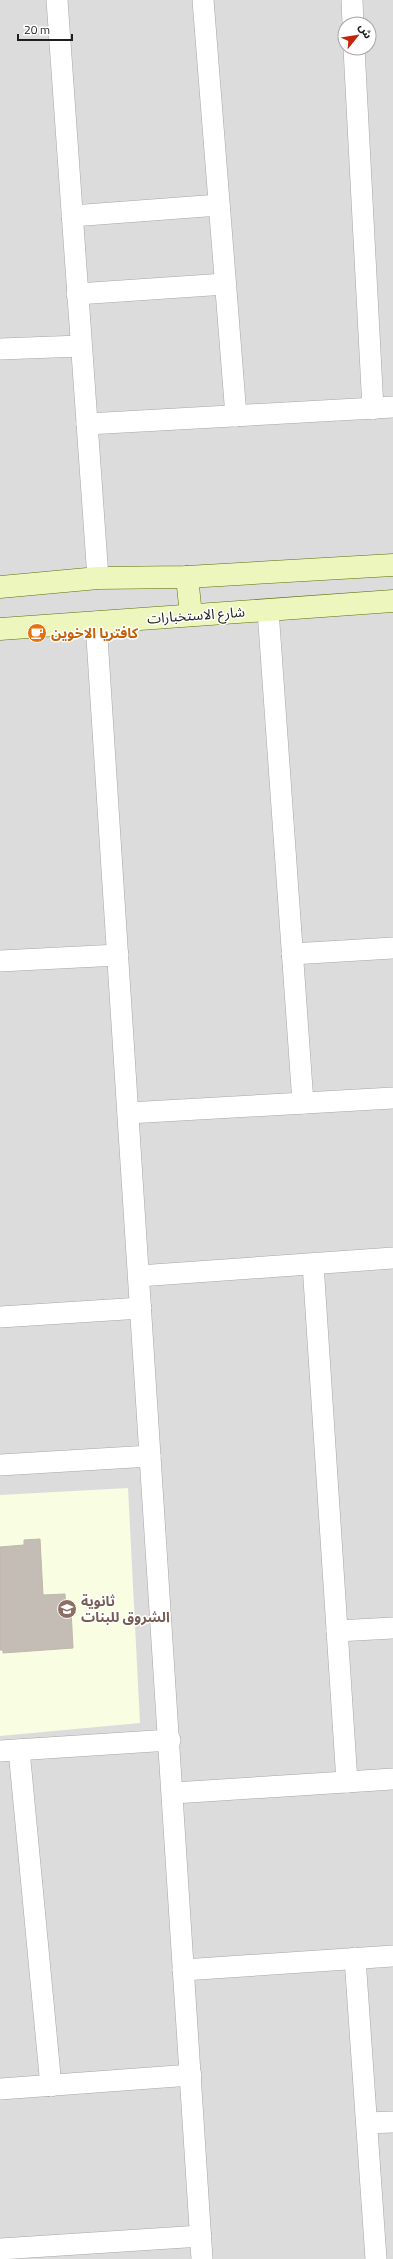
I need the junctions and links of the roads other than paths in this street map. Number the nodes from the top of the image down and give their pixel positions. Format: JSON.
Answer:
{"nodes":[{"id":1,"x":57,"y":0,"type":"edge"},
{"id":2,"x":203,"y":0,"type":"edge"},
{"id":3,"x":352,"y":0,"type":"edge"},
{"id":4,"x":353,"y":16,"type":"edge"},
{"id":5,"x":355,"y":56,"type":"edge"},
{"id":6,"x":219,"y":205,"type":"junction"},
{"id":7,"x":72,"y":216,"type":"junction"},
{"id":8,"x":225,"y":284,"type":"junction"},
{"id":9,"x":77,"y":294,"type":"junction"},
{"id":10,"x":81,"y":346,"type":"junction"},
{"id":11,"x":0,"y":349,"type":"edge"},
{"id":12,"x":383,"y":408,"type":"edge"},
{"id":13,"x":236,"y":416,"type":"junction"},
{"id":14,"x":87,"y":424,"type":"junction"},
{"id":15,"x":393,"y":565,"type":"edge"},
{"id":16,"x":187,"y":577,"type":"junction"},
{"id":17,"x":98,"y":578,"type":"junction"},
{"id":18,"x":0,"y":586,"type":"edge"},
{"id":19,"x":393,"y":602,"type":"edge"},
{"id":20,"x":268,"y":610,"type":"junction"},
{"id":21,"x":191,"y":615,"type":"junction"},
{"id":22,"x":96,"y":622,"type":"junction"},
{"id":23,"x":0,"y":629,"type":"edge"},
{"id":24,"x":393,"y":948,"type":"edge"},
{"id":25,"x":292,"y":954,"type":"junction"},
{"id":26,"x":118,"y":955,"type":"junction"},
{"id":27,"x":0,"y":961,"type":"edge"},
{"id":28,"x":393,"y":1098,"type":"edge"},
{"id":29,"x":303,"y":1103,"type":"junction"},
{"id":30,"x":128,"y":1113,"type":"junction"},
{"id":31,"x":393,"y":1258,"type":"edge"},
{"id":32,"x":313,"y":1264,"type":"junction"},
{"id":33,"x":139,"y":1276,"type":"junction"},
{"id":34,"x":141,"y":1308,"type":"junction"},
{"id":35,"x":0,"y":1317,"type":"edge"},
{"id":36,"x":150,"y":1456,"type":"junction"},
{"id":37,"x":0,"y":1465,"type":"edge"},
{"id":38,"x":393,"y":1628,"type":"edge"},
{"id":39,"x":337,"y":1631,"type":"junction"},
{"id":40,"x":170,"y":1740,"type":"junction"},
{"id":41,"x":9,"y":1751,"type":"edge"},
{"id":42,"x":393,"y":1779,"type":"edge"},
{"id":43,"x":347,"y":1782,"type":"junction"},
{"id":44,"x":174,"y":1793,"type":"junction"},
{"id":45,"x":393,"y":1956,"type":"edge"},
{"id":46,"x":355,"y":1958,"type":"junction"},
{"id":47,"x":183,"y":1970,"type":"junction"},
{"id":48,"x":190,"y":2075,"type":"junction"},
{"id":49,"x":51,"y":2086,"type":"junction"},
{"id":50,"x":0,"y":2089,"type":"edge"},
{"id":51,"x":393,"y":2122,"type":"edge"},
{"id":52,"x":367,"y":2123,"type":"junction"},
{"id":53,"x":201,"y":2236,"type":"junction"},
{"id":54,"x":0,"y":2248,"type":"edge"},
{"id":55,"x":202,"y":2259,"type":"edge"},
{"id":56,"x":376,"y":2259,"type":"edge"}],
"edges":[{"from":1,"to":7,"type":"street"},
{"from":2,"to":6,"type":"street"},
{"from":3,"to":4,"type":"street"},
{"from":5,"to":12,"type":"street"},
{"from":6,"to":7,"type":"street"},
{"from":6,"to":8,"type":"street"},
{"from":7,"to":9,"type":"street"},
{"from":8,"to":9,"type":"street"},
{"from":8,"to":13,"type":"street"},
{"from":9,"to":10,"type":"street"},
{"from":10,"to":11,"type":"street"},
{"from":10,"to":14,"type":"street"},
{"from":12,"to":13,"type":"street"},
{"from":13,"to":14,"type":"street"},
{"from":14,"to":17,"type":"street"},
{"from":15,"to":16,"type":"main road"},
{"from":16,"to":17,"type":"main road"},
{"from":16,"to":21,"type":"main road"},
{"from":17,"to":18,"type":"main road"},
{"from":19,"to":20,"type":"main road","name":"شارع الاستخبارات"},
{"from":20,"to":21,"type":"main road","name":"شارع الاستخبارات"},
{"from":20,"to":25,"type":"street"},
{"from":21,"to":22,"type":"main road","name":"شارع الاستخبارات"},
{"from":22,"to":23,"type":"main road","name":"شارع الاستخبارات"},
{"from":22,"to":26,"type":"street"},
{"from":24,"to":25,"type":"street"},
{"from":25,"to":29,"type":"street"},
{"from":26,"to":27,"type":"street"},
{"from":26,"to":30,"type":"street"},
{"from":28,"to":29,"type":"street"},
{"from":29,"to":30,"type":"street"},
{"from":30,"to":33,"type":"street"},
{"from":31,"to":32,"type":"street"},
{"from":32,"to":33,"type":"street"},
{"from":32,"to":39,"type":"street"},
{"from":33,"to":34,"type":"street"},
{"from":34,"to":35,"type":"street"},
{"from":34,"to":36,"type":"street"},
{"from":36,"to":37,"type":"street"},
{"from":36,"to":40,"type":"street"},
{"from":38,"to":39,"type":"street"},
{"from":39,"to":43,"type":"street"},
{"from":40,"to":41,"type":"street"},
{"from":40,"to":44,"type":"street"},
{"from":41,"to":49,"type":"street"},
{"from":42,"to":43,"type":"street"},
{"from":43,"to":44,"type":"street"},
{"from":44,"to":47,"type":"street"},
{"from":45,"to":46,"type":"street"},
{"from":46,"to":47,"type":"street"},
{"from":46,"to":52,"type":"street"},
{"from":47,"to":48,"type":"street"},
{"from":48,"to":49,"type":"street"},
{"from":48,"to":53,"type":"street"},
{"from":49,"to":50,"type":"street"},
{"from":51,"to":52,"type":"street"},
{"from":52,"to":56,"type":"street"},
{"from":53,"to":54,"type":"street"},
{"from":53,"to":55,"type":"street"}]}
